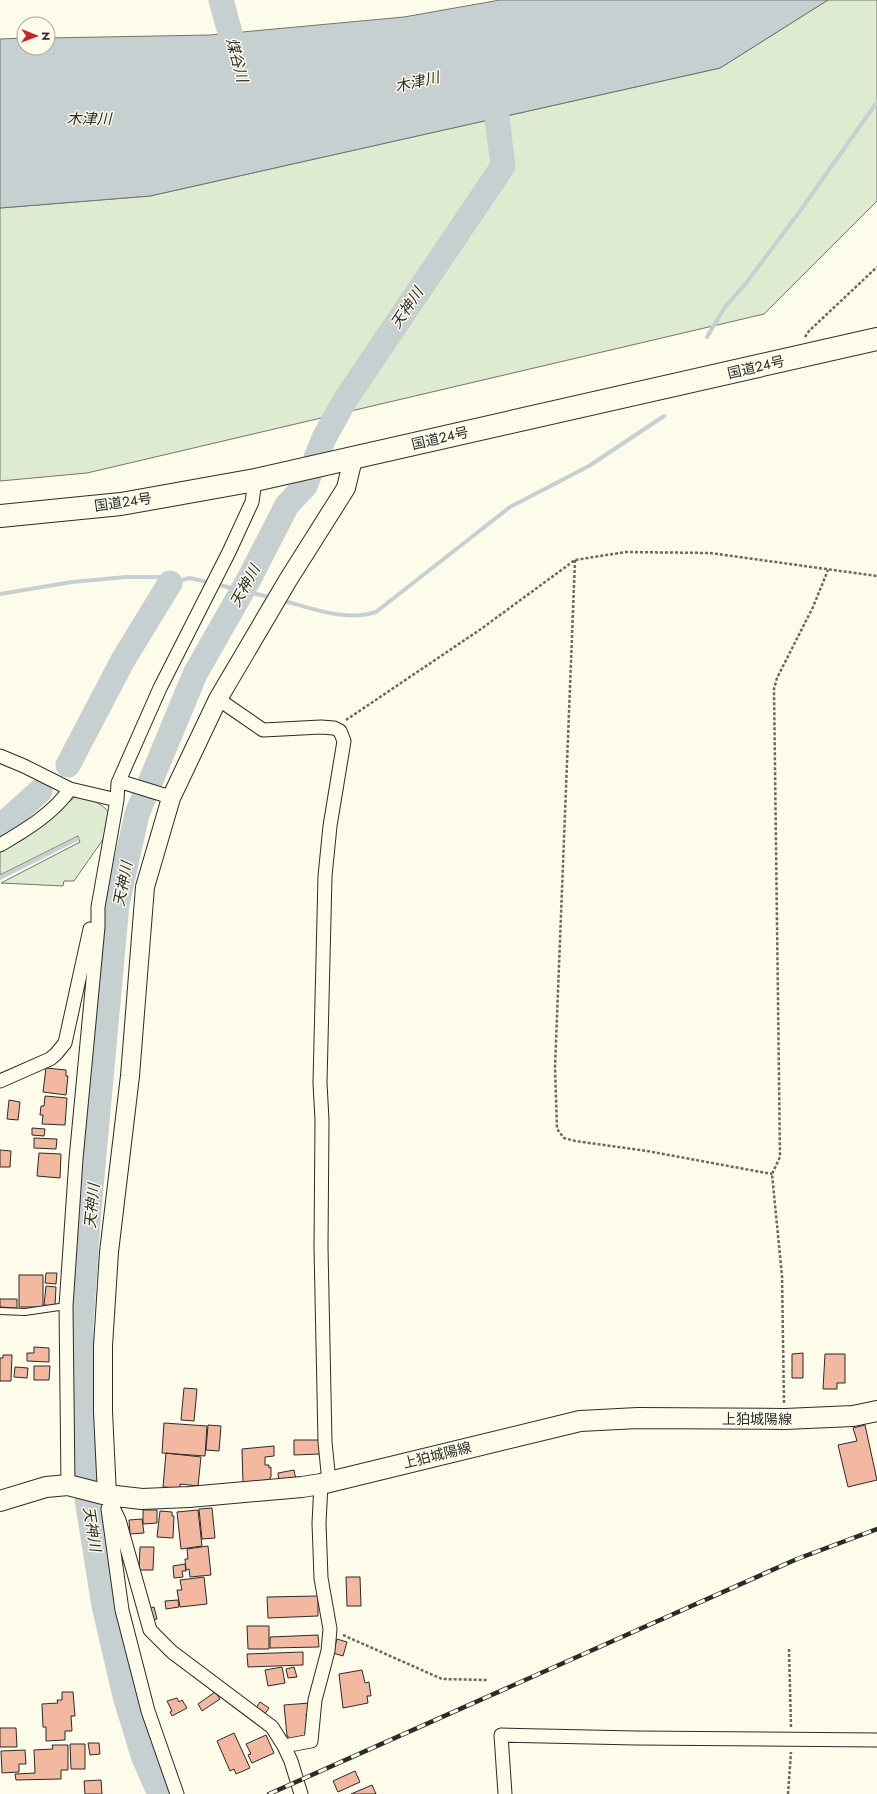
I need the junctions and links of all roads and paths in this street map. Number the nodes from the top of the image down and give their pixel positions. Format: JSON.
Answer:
{"nodes":[{"id":1,"x":877,"y":267,"type":"edge"},
{"id":2,"x":877,"y":340,"type":"edge"},
{"id":3,"x":790,"y":359,"type":"junction"},
{"id":4,"x":353,"y":459,"type":"junction"},
{"id":5,"x":255,"y":480,"type":"junction"},
{"id":6,"x":0,"y":516,"type":"edge"},
{"id":7,"x":574,"y":560,"type":"junction"},
{"id":8,"x":828,"y":570,"type":"junction"},
{"id":9,"x":877,"y":576,"type":"edge"},
{"id":10,"x":218,"y":698,"type":"junction"},
{"id":11,"x":334,"y":728,"type":"junction"},
{"id":12,"x":0,"y":756,"type":"edge"},
{"id":13,"x":122,"y":783,"type":"junction"},
{"id":14,"x":70,"y":789,"type":"junction"},
{"id":15,"x":167,"y":797,"type":"junction"},
{"id":16,"x":117,"y":800,"type":"junction"},
{"id":17,"x":0,"y":845,"type":"edge"},
{"id":18,"x":98,"y":907,"type":"junction"},
{"id":19,"x":0,"y":1081,"type":"edge"},
{"id":20,"x":772,"y":1174,"type":"junction"},
{"id":21,"x":66,"y":1306,"type":"junction"},
{"id":22,"x":0,"y":1311,"type":"edge"},
{"id":23,"x":877,"y":1411,"type":"edge"},
{"id":24,"x":785,"y":1419,"type":"junction"},
{"id":25,"x":325,"y":1483,"type":"junction"},
{"id":26,"x":71,"y":1485,"type":"junction"},
{"id":27,"x":102,"y":1494,"type":"junction"},
{"id":28,"x":0,"y":1501,"type":"edge"},
{"id":29,"x":330,"y":1629,"type":"junction"},
{"id":30,"x":789,"y":1649,"type":"dead end"},
{"id":31,"x":487,"y":1680,"type":"dead end"},
{"id":32,"x":791,"y":1740,"type":"junction"},
{"id":33,"x":877,"y":1740,"type":"edge"},
{"id":34,"x":284,"y":1746,"type":"junction"},
{"id":35,"x":177,"y":1794,"type":"edge"},
{"id":36,"x":301,"y":1794,"type":"edge"},
{"id":37,"x":505,"y":1794,"type":"edge"},
{"id":38,"x":788,"y":1794,"type":"edge"}],
"edges":[{"from":1,"to":3,"type":"path"},
{"from":2,"to":3,"type":"highway","name":"国道24号"},
{"from":3,"to":4,"type":"highway","name":"国道24号"},
{"from":4,"to":5,"type":"highway","name":"国道24号"},
{"from":4,"to":10,"type":"street"},
{"from":5,"to":6,"type":"highway","name":"国道24号"},
{"from":5,"to":13,"type":"street"},
{"from":7,"to":8,"type":"path"},
{"from":7,"to":11,"type":"path"},
{"from":7,"to":20,"type":"path"},
{"from":8,"to":9,"type":"path"},
{"from":8,"to":20,"type":"path"},
{"from":10,"to":11,"type":"street"},
{"from":10,"to":15,"type":"street"},
{"from":11,"to":25,"type":"street"},
{"from":12,"to":14,"type":"street"},
{"from":13,"to":15,"type":"street"},
{"from":13,"to":16,"type":"street"},
{"from":14,"to":16,"type":"street"},
{"from":14,"to":17,"type":"street"},
{"from":15,"to":27,"type":"street"},
{"from":16,"to":18,"type":"street"},
{"from":18,"to":19,"type":"street"},
{"from":18,"to":21,"type":"street"},
{"from":20,"to":24,"type":"path"},
{"from":21,"to":22,"type":"lane"},
{"from":21,"to":26,"type":"street"},
{"from":23,"to":24,"type":"main road","name":"上狛城陽線"},
{"from":24,"to":25,"type":"main road","name":"上狛城陽線"},
{"from":25,"to":27,"type":"main road","name":"上狛城陽線"},
{"from":25,"to":29,"type":"street"},
{"from":26,"to":27,"type":"main road","name":"上狛城陽線"},
{"from":26,"to":28,"type":"main road","name":"上狛城陽線"},
{"from":27,"to":34,"type":"street"},
{"from":27,"to":35,"type":"street"},
{"from":29,"to":31,"type":"path"},
{"from":29,"to":34,"type":"street"},
{"from":30,"to":32,"type":"path"},
{"from":32,"to":33,"type":"street"},
{"from":32,"to":37,"type":"street"},
{"from":32,"to":38,"type":"path"},
{"from":34,"to":36,"type":"street"}]}
